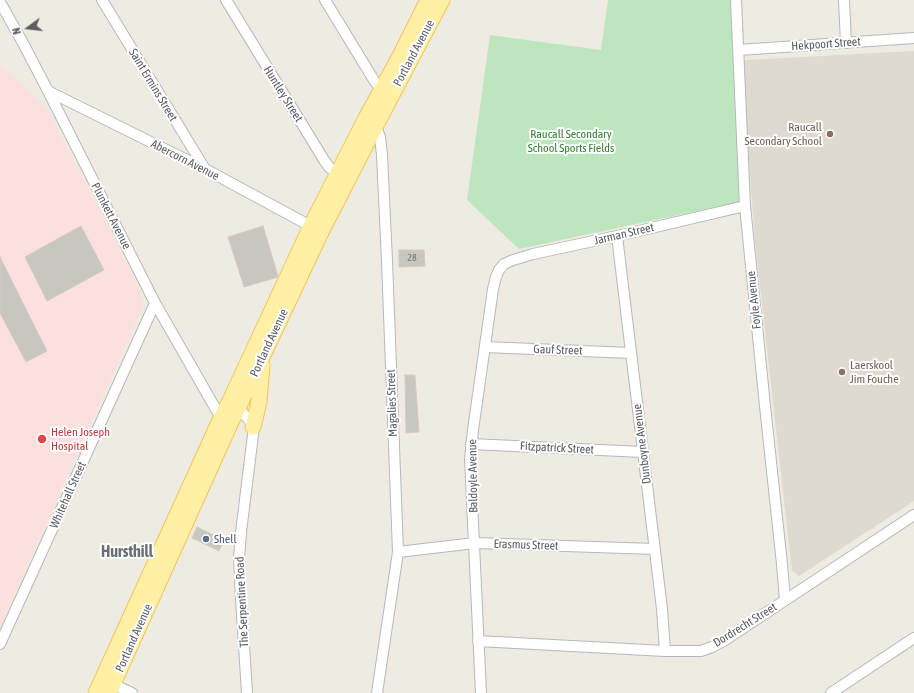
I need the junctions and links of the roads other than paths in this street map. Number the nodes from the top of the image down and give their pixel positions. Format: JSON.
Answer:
{"nodes":[{"id":1,"x":102,"y":0,"type":"edge"},
{"id":2,"x":226,"y":0,"type":"edge"},
{"id":3,"x":325,"y":0,"type":"edge"},
{"id":4,"x":417,"y":0,"type":"edge"},
{"id":5,"x":428,"y":0,"type":"edge"},
{"id":6,"x":442,"y":0,"type":"edge"},
{"id":7,"x":736,"y":0,"type":"edge"},
{"id":8,"x":844,"y":0,"type":"edge"},
{"id":9,"x":0,"y":2,"type":"edge"},
{"id":10,"x":914,"y":38,"type":"edge"},
{"id":11,"x":846,"y":43,"type":"junction"},
{"id":12,"x":739,"y":50,"type":"junction"},
{"id":13,"x":400,"y":56,"type":"junction"},
{"id":14,"x":48,"y":91,"type":"junction"},
{"id":15,"x":387,"y":92,"type":"junction"},
{"id":16,"x":371,"y":121,"type":"junction"},
{"id":17,"x":204,"y":169,"type":"junction"},
{"id":18,"x":343,"y":177,"type":"junction"},
{"id":19,"x":744,"y":206,"type":"junction"},
{"id":20,"x":316,"y":229,"type":"junction"},
{"id":21,"x":617,"y":236,"type":"junction"},
{"id":22,"x":504,"y":264,"type":"joint"},
{"id":23,"x":155,"y":303,"type":"junction"},
{"id":24,"x":485,"y":347,"type":"junction"},
{"id":25,"x":631,"y":353,"type":"junction"},
{"id":26,"x":263,"y":356,"type":"junction"},
{"id":27,"x":234,"y":406,"type":"junction"},
{"id":28,"x":225,"y":420,"type":"junction"},
{"id":29,"x":252,"y":428,"type":"junction"},
{"id":30,"x":471,"y":444,"type":"junction"},
{"id":31,"x":643,"y":452,"type":"junction"},
{"id":32,"x":914,"y":515,"type":"edge"},
{"id":33,"x":475,"y":544,"type":"junction"},
{"id":34,"x":654,"y":549,"type":"junction"},
{"id":35,"x":398,"y":552,"type":"junction"},
{"id":36,"x":785,"y":600,"type":"junction"},
{"id":37,"x":914,"y":638,"type":"edge"},
{"id":38,"x":478,"y":641,"type":"junction"},
{"id":39,"x":0,"y":644,"type":"edge"},
{"id":40,"x":664,"y":651,"type":"junction"},
{"id":41,"x":105,"y":687,"type":"edge"},
{"id":42,"x":847,"y":688,"type":"edge"},
{"id":43,"x":380,"y":692,"type":"edge"},
{"id":44,"x":132,"y":693,"type":"edge"},
{"id":45,"x":247,"y":693,"type":"edge"},
{"id":46,"x":481,"y":693,"type":"edge"},
{"id":47,"x":831,"y":693,"type":"edge"}],
"edges":[{"from":1,"to":17,"type":"street","name":"Saint Ermins Street"},
{"from":2,"to":18,"type":"street","name":"Huntley Street"},
{"from":3,"to":15,"type":"street"},
{"from":4,"to":13,"type":"main road"},
{"from":5,"to":13,"type":"main road","name":"Portland Avenue"},
{"from":6,"to":15,"type":"main road","name":"Portland Avenue"},
{"from":7,"to":12,"type":"street","name":"Foyle Avenue"},
{"from":8,"to":11,"type":"street"},
{"from":9,"to":14,"type":"street","name":"Plunkett Avenue"},
{"from":10,"to":11,"type":"street","name":"Hekpoort Street"},
{"from":11,"to":12,"type":"street","name":"Hekpoort Street"},
{"from":12,"to":19,"type":"street","name":"Foyle Avenue"},
{"from":13,"to":15,"type":"main road","name":"Portland Avenue"},
{"from":14,"to":17,"type":"street","name":"Abercorn Avenue"},
{"from":14,"to":23,"type":"street","name":"Plunkett Avenue"},
{"from":15,"to":16,"type":"main road","name":"Portland Avenue"},
{"from":16,"to":18,"type":"main road","name":"Portland Avenue"},
{"from":16,"to":35,"type":"street","name":"Magalies Street"},
{"from":17,"to":20,"type":"street","name":"Abercorn Avenue"},
{"from":18,"to":20,"type":"main road","name":"Portland Avenue"},
{"from":19,"to":21,"type":"street","name":"Jarman Street"},
{"from":19,"to":36,"type":"street","name":"Foyle Avenue"},
{"from":20,"to":26,"type":"main road","name":"Portland Avenue"},
{"from":20,"to":27,"type":"main road","name":"Portland Avenue"},
{"from":21,"to":22,"type":"street","name":"Jarman Street"},
{"from":21,"to":25,"type":"street","name":"Dunboyne Avenue"},
{"from":22,"to":24,"type":"street","name":"Baldoyle Avenue"},
{"from":23,"to":28,"type":"street","name":"Plunkett Avenue"},
{"from":23,"to":39,"type":"street","name":"Whitehall Street"},
{"from":24,"to":25,"type":"street","name":"Gauf Street"},
{"from":24,"to":30,"type":"street","name":"Baldoyle Avenue"},
{"from":25,"to":31,"type":"street","name":"Dunboyne Avenue"},
{"from":26,"to":27,"type":"main road","name":"Portland Avenue"},
{"from":26,"to":29,"type":"main road"},
{"from":27,"to":28,"type":"main road","name":"Portland Avenue"},
{"from":27,"to":29,"type":"street"},
{"from":28,"to":41,"type":"main road","name":"Portland Avenue"},
{"from":29,"to":45,"type":"street","name":"The Serpentine Road"},
{"from":30,"to":31,"type":"street","name":"Fitzpatrick Street"},
{"from":30,"to":33,"type":"street","name":"Baldoyle Avenue"},
{"from":31,"to":34,"type":"street","name":"Dunboyne Avenue"},
{"from":32,"to":36,"type":"street","name":"Dordrecht Street"},
{"from":33,"to":34,"type":"street","name":"Erasmus Street"},
{"from":33,"to":35,"type":"street","name":"Erasmus Street"},
{"from":33,"to":38,"type":"street","name":"Baldoyle Avenue"},
{"from":34,"to":40,"type":"street","name":"Dunboyne Avenue"},
{"from":35,"to":43,"type":"street","name":"Magalies Street"},
{"from":36,"to":40,"type":"street","name":"Dordrecht Street"},
{"from":37,"to":42,"type":"street"},
{"from":38,"to":40,"type":"street","name":"Dordrecht Street"},
{"from":38,"to":46,"type":"street","name":"Baldoyle Avenue"},
{"from":41,"to":44,"type":"street"},
{"from":42,"to":47,"type":"street"}]}
